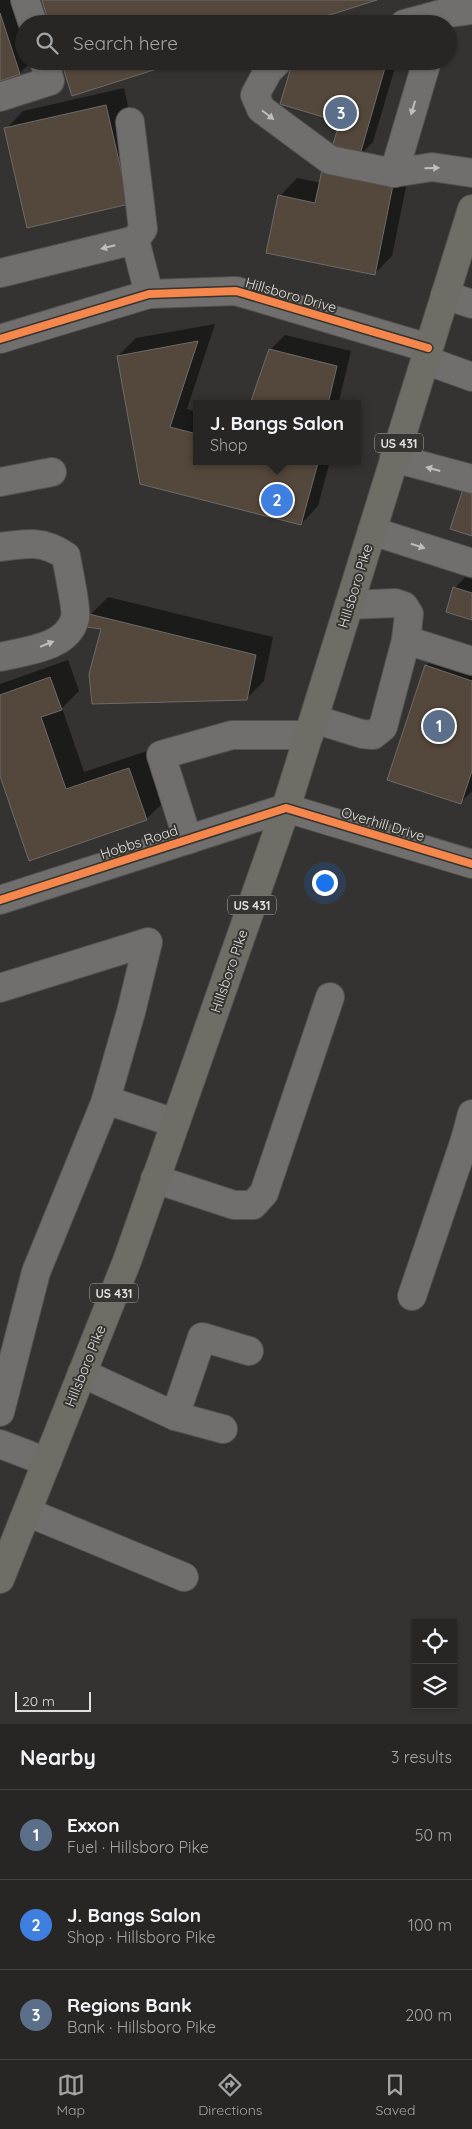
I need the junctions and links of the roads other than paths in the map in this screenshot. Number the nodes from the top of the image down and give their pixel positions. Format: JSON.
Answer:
{"nodes":[{"id":1,"x":25,"y":0,"type":"edge"},
{"id":2,"x":472,"y":10,"type":"edge"},
{"id":3,"x":30,"y":15,"type":"edge"},
{"id":4,"x":454,"y":15,"type":"edge"},
{"id":5,"x":50,"y":70,"type":"edge"},
{"id":6,"x":269,"y":70,"type":"edge"},
{"id":7,"x":424,"y":70,"type":"edge"},
{"id":8,"x":0,"y":97,"type":"edge"},
{"id":9,"x":130,"y":122,"type":"dead end"},
{"id":10,"x":394,"y":173,"type":"junction"},
{"id":11,"x":472,"y":173,"type":"edge"},
{"id":12,"x":472,"y":209,"type":"edge"},
{"id":13,"x":135,"y":240,"type":"junction"},
{"id":14,"x":0,"y":272,"type":"edge"},
{"id":15,"x":148,"y":294,"type":"junction"},
{"id":16,"x":445,"y":295,"type":"junction"},
{"id":17,"x":472,"y":304,"type":"edge"},
{"id":18,"x":0,"y":339,"type":"edge"},
{"id":19,"x":427,"y":354,"type":"junction"},
{"id":20,"x":472,"y":377,"type":"edge"},
{"id":21,"x":394,"y":458,"type":"junction"},
{"id":22,"x":52,"y":472,"type":"dead end"},
{"id":23,"x":472,"y":479,"type":"edge"},
{"id":24,"x":0,"y":482,"type":"edge"},
{"id":25,"x":372,"y":531,"type":"junction"},
{"id":26,"x":0,"y":547,"type":"edge"},
{"id":27,"x":472,"y":563,"type":"edge"},
{"id":28,"x":349,"y":605,"type":"junction"},
{"id":29,"x":406,"y":640,"type":"junction"},
{"id":30,"x":0,"y":657,"type":"edge"},
{"id":31,"x":472,"y":661,"type":"edge"},
{"id":32,"x":311,"y":727,"type":"junction"},
{"id":33,"x":286,"y":808,"type":"junction"},
{"id":34,"x":188,"y":840,"type":"junction"},
{"id":35,"x":472,"y":864,"type":"edge"},
{"id":36,"x":1,"y":898,"type":"edge"},
{"id":37,"x":0,"y":988,"type":"edge"},
{"id":38,"x":330,"y":997,"type":"dead end"},
{"id":39,"x":106,"y":1100,"type":"junction"},
{"id":40,"x":472,"y":1114,"type":"edge"},
{"id":41,"x":175,"y":1124,"type":"junction"},
{"id":42,"x":468,"y":1141,"type":"edge"},
{"id":43,"x":155,"y":1179,"type":"junction"},
{"id":44,"x":412,"y":1296,"type":"dead end"},
{"id":45,"x":249,"y":1351,"type":"dead end"},
{"id":46,"x":82,"y":1373,"type":"junction"},
{"id":47,"x":0,"y":1412,"type":"edge"},
{"id":48,"x":176,"y":1416,"type":"junction"},
{"id":49,"x":223,"y":1429,"type":"dead end"},
{"id":50,"x":0,"y":1444,"type":"edge"},
{"id":51,"x":47,"y":1462,"type":"junction"},
{"id":52,"x":27,"y":1512,"type":"junction"},
{"id":53,"x":184,"y":1577,"type":"dead end"},
{"id":54,"x":0,"y":1579,"type":"edge"}],
"edges":[{"from":1,"to":3,"type":"street"},
{"from":2,"to":4,"type":"street"},
{"from":5,"to":8,"type":"street"},
{"from":6,"to":10,"type":"street","one_way":true},
{"from":7,"to":10,"type":"street","one_way":true},
{"from":9,"to":13,"type":"street"},
{"from":10,"to":11,"type":"street","one_way":true},
{"from":12,"to":16,"type":"main road","name":"Hillsboro Pike","number":"US 431"},
{"from":13,"to":14,"type":"street","one_way":true},
{"from":13,"to":15,"type":"street"},
{"from":15,"to":18,"type":"street","name":"Hillsboro Drive"},
{"from":15,"to":19,"type":"street","name":"Hillsboro Drive"},
{"from":16,"to":17,"type":"street"},
{"from":16,"to":19,"type":"main road","name":"Hillsboro Pike","number":"US 431"},
{"from":19,"to":20,"type":"street","name":"Hillsboro Drive"},
{"from":19,"to":21,"type":"main road","name":"Hillsboro Pike","number":"US 431"},
{"from":23,"to":21,"type":"street","one_way":true},
{"from":21,"to":25,"type":"main road","name":"Hillsboro Pike","number":"US 431"},
{"from":22,"to":24,"type":"street"},
{"from":25,"to":27,"type":"street","one_way":true},
{"from":25,"to":28,"type":"main road","name":"Hillsboro Pike","number":"US 431"},
{"from":30,"to":26,"type":"street","one_way":true},
{"from":28,"to":29,"type":"street"},
{"from":28,"to":32,"type":"main road","name":"Hillsboro Pike","number":"US 431"},
{"from":29,"to":31,"type":"street"},
{"from":29,"to":32,"type":"street"},
{"from":32,"to":33,"type":"main road","name":"Hillsboro Pike","number":"US 431"},
{"from":32,"to":34,"type":"street"},
{"from":33,"to":34,"type":"street","name":"Hobbs Road"},
{"from":33,"to":35,"type":"street","name":"Overhill Drive"},
{"from":33,"to":41,"type":"main road","name":"Hillsboro Pike","number":"US 431"},
{"from":34,"to":36,"type":"street","name":"Hobbs Road"},
{"from":37,"to":39,"type":"street"},
{"from":38,"to":43,"type":"street"},
{"from":39,"to":41,"type":"street"},
{"from":39,"to":47,"type":"street"},
{"from":40,"to":42,"type":"street"},
{"from":41,"to":43,"type":"main road","name":"Hillsboro Pike","number":"US 431"},
{"from":42,"to":44,"type":"street"},
{"from":43,"to":46,"type":"main road","name":"Hillsboro Pike","number":"US 431"},
{"from":45,"to":48,"type":"street"},
{"from":46,"to":48,"type":"street"},
{"from":46,"to":51,"type":"main road","name":"Hillsboro Pike","number":"US 431"},
{"from":48,"to":49,"type":"street"},
{"from":50,"to":51,"type":"street"},
{"from":51,"to":52,"type":"main road","name":"Hillsboro Pike","number":"US 431"},
{"from":52,"to":53,"type":"street"},
{"from":52,"to":54,"type":"main road","name":"Hillsboro Pike","number":"US 431"}]}
